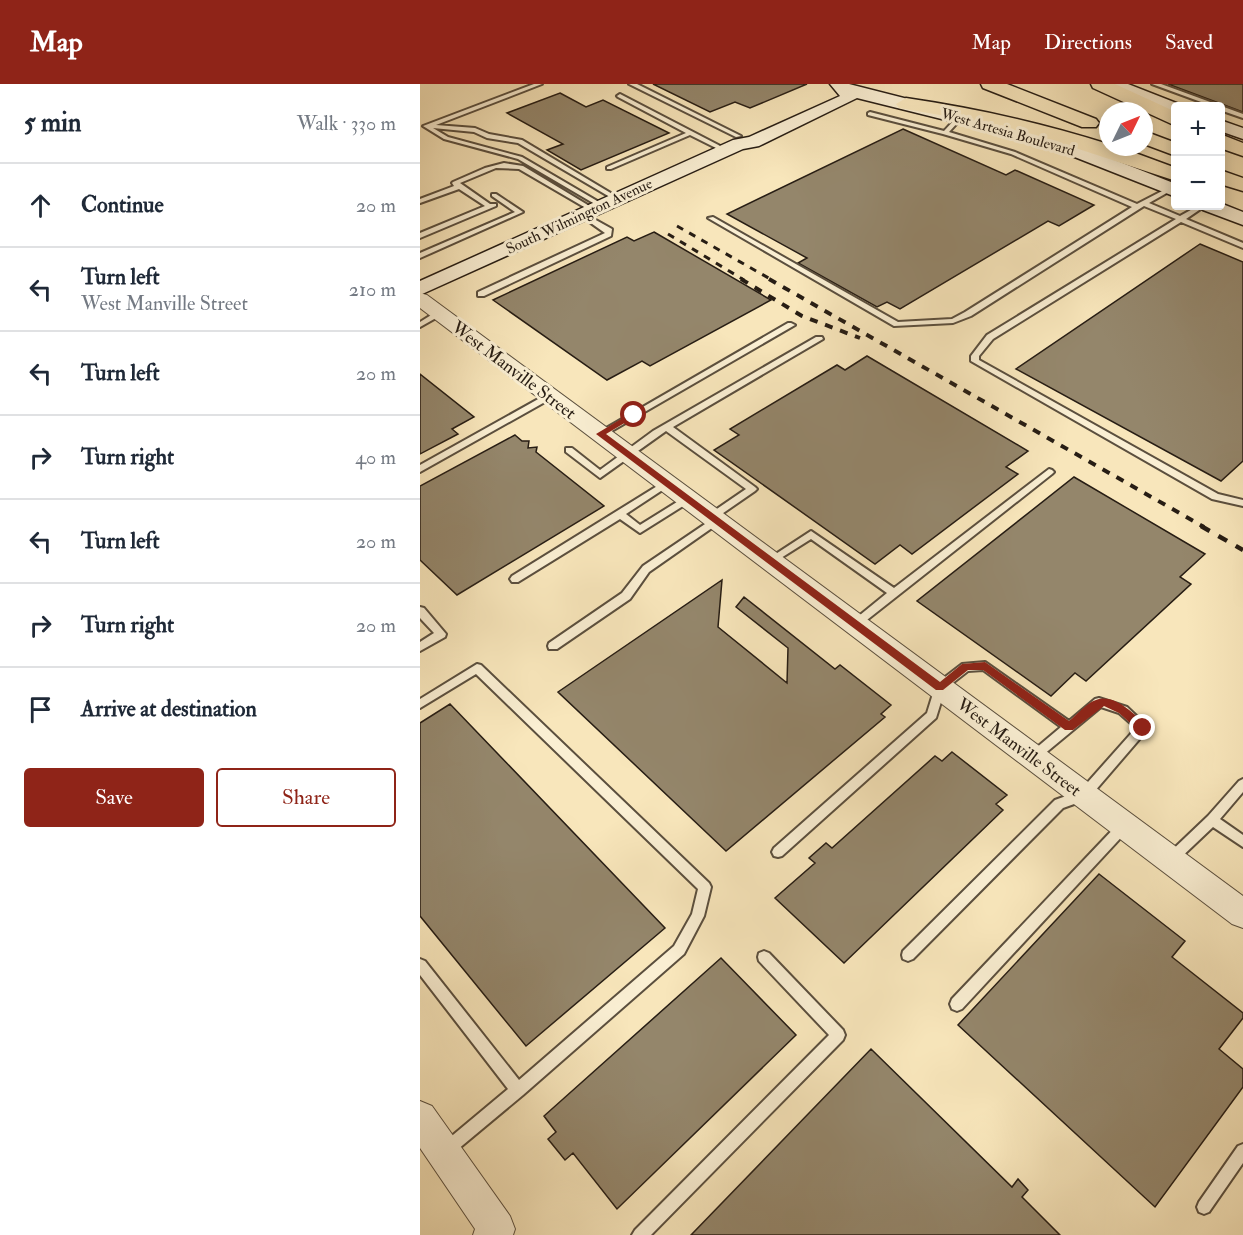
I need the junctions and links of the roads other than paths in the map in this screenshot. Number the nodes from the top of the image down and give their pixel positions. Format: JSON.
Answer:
{"nodes":[{"id":1,"x":539,"y":84,"type":"edge"},
{"id":2,"x":632,"y":84,"type":"edge"},
{"id":3,"x":990,"y":84,"type":"edge"},
{"id":4,"x":1010,"y":84,"type":"edge"},
{"id":5,"x":1022,"y":84,"type":"edge"},
{"id":6,"x":1039,"y":84,"type":"edge"},
{"id":7,"x":1100,"y":84,"type":"edge"},
{"id":8,"x":1113,"y":84,"type":"edge"},
{"id":9,"x":1155,"y":84,"type":"edge"},
{"id":10,"x":850,"y":86,"type":"edge"},
{"id":11,"x":620,"y":96,"type":"dead end"},
{"id":12,"x":1205,"y":102,"type":"edge"},
{"id":13,"x":906,"y":104,"type":"junction"},
{"id":14,"x":1171,"y":106,"type":"edge"},
{"id":15,"x":469,"y":110,"type":"junction"},
{"id":16,"x":1225,"y":110,"type":"edge"},
{"id":17,"x":1099,"y":113,"type":"edge"},
{"id":18,"x":870,"y":114,"type":"dead end"},
{"id":19,"x":1099,"y":114,"type":"edge"},
{"id":20,"x":1099,"y":114,"type":"edge"},
{"id":21,"x":959,"y":118,"type":"junction"},
{"id":22,"x":1171,"y":118,"type":"edge"},
{"id":23,"x":1243,"y":120,"type":"edge"},
{"id":24,"x":423,"y":124,"type":"edge"},
{"id":25,"x":1099,"y":127,"type":"edge"},
{"id":26,"x":1153,"y":128,"type":"edge"},
{"id":27,"x":1225,"y":129,"type":"edge"},
{"id":28,"x":475,"y":130,"type":"junction"},
{"id":29,"x":690,"y":133,"type":"junction"},
{"id":30,"x":945,"y":133,"type":"junction"},
{"id":31,"x":1225,"y":134,"type":"edge"},
{"id":32,"x":1153,"y":135,"type":"edge"},
{"id":33,"x":1171,"y":135,"type":"edge"},
{"id":34,"x":1153,"y":141,"type":"edge"},
{"id":35,"x":1171,"y":142,"type":"edge"},
{"id":36,"x":734,"y":143,"type":"junction"},
{"id":37,"x":1171,"y":148,"type":"edge"},
{"id":38,"x":1153,"y":149,"type":"edge"},
{"id":39,"x":1243,"y":150,"type":"edge"},
{"id":40,"x":1171,"y":156,"type":"edge"},
{"id":41,"x":1223,"y":156,"type":"edge"},
{"id":42,"x":1225,"y":163,"type":"edge"},
{"id":43,"x":1243,"y":164,"type":"edge"},
{"id":44,"x":609,"y":168,"type":"dead end"},
{"id":45,"x":1225,"y":170,"type":"edge"},
{"id":46,"x":1243,"y":170,"type":"edge"},
{"id":47,"x":1243,"y":177,"type":"edge"},
{"id":48,"x":1225,"y":178,"type":"edge"},
{"id":49,"x":1171,"y":184,"type":"edge"},
{"id":50,"x":1171,"y":184,"type":"edge"},
{"id":51,"x":1243,"y":185,"type":"edge"},
{"id":52,"x":459,"y":186,"type":"junction"},
{"id":53,"x":1171,"y":187,"type":"edge"},
{"id":54,"x":1225,"y":194,"type":"edge"},
{"id":55,"x":494,"y":195,"type":"dead end"},
{"id":56,"x":420,"y":201,"type":"edge"},
{"id":57,"x":503,"y":201,"type":"junction"},
{"id":58,"x":1243,"y":201,"type":"edge"},
{"id":59,"x":1142,"y":206,"type":"junction"},
{"id":60,"x":490,"y":207,"type":"junction"},
{"id":61,"x":599,"y":207,"type":"junction"},
{"id":62,"x":1195,"y":210,"type":"edge"},
{"id":63,"x":1220,"y":210,"type":"edge"},
{"id":64,"x":711,"y":218,"type":"dead end"},
{"id":65,"x":1180,"y":219,"type":"junction"},
{"id":66,"x":1243,"y":219,"type":"edge"},
{"id":67,"x":420,"y":236,"type":"edge"},
{"id":68,"x":1243,"y":246,"type":"edge"},
{"id":69,"x":420,"y":256,"type":"edge"},
{"id":70,"x":420,"y":289,"type":"edge"},
{"id":71,"x":481,"y":294,"type":"dead end"},
{"id":72,"x":426,"y":313,"type":"edge"},
{"id":73,"x":791,"y":325,"type":"dead end"},
{"id":74,"x":819,"y":339,"type":"dead end"},
{"id":75,"x":549,"y":396,"type":"junction"},
{"id":76,"x":667,"y":427,"type":"junction"},
{"id":77,"x":600,"y":434,"type":"junction"},
{"id":78,"x":569,"y":450,"type":"dead end"},
{"id":79,"x":628,"y":454,"type":"junction"},
{"id":80,"x":420,"y":469,"type":"edge"},
{"id":81,"x":1049,"y":472,"type":"dead end"},
{"id":82,"x":667,"y":483,"type":"junction"},
{"id":83,"x":687,"y":499,"type":"junction"},
{"id":84,"x":1243,"y":503,"type":"edge"},
{"id":85,"x":620,"y":514,"type":"junction"},
{"id":86,"x":714,"y":519,"type":"junction"},
{"id":87,"x":770,"y":561,"type":"junction"},
{"id":88,"x":515,"y":579,"type":"dead end"},
{"id":89,"x":894,"y":593,"type":"junction"},
{"id":90,"x":420,"y":611,"type":"edge"},
{"id":91,"x":854,"y":624,"type":"junction"},
{"id":92,"x":553,"y":646,"type":"dead end"},
{"id":93,"x":420,"y":647,"type":"edge"},
{"id":94,"x":940,"y":687,"type":"junction"},
{"id":95,"x":420,"y":704,"type":"edge"},
{"id":96,"x":1069,"y":727,"type":"junction"},
{"id":97,"x":1033,"y":757,"type":"junction"},
{"id":98,"x":1243,"y":784,"type":"edge"},
{"id":99,"x":1084,"y":795,"type":"junction"},
{"id":100,"x":1212,"y":820,"type":"junction"},
{"id":101,"x":1124,"y":825,"type":"junction"},
{"id":102,"x":1243,"y":842,"type":"edge"},
{"id":103,"x":778,"y":852,"type":"dead end"},
{"id":104,"x":1170,"y":860,"type":"junction"},
{"id":105,"x":1243,"y":914,"type":"edge"},
{"id":106,"x":908,"y":955,"type":"dead end"},
{"id":107,"x":764,"y":957,"type":"dead end"},
{"id":108,"x":421,"y":968,"type":"edge"},
{"id":109,"x":957,"y":1004,"type":"dead end"},
{"id":110,"x":518,"y":1090,"type":"junction"},
{"id":111,"x":420,"y":1118,"type":"edge"},
{"id":112,"x":1243,"y":1151,"type":"edge"},
{"id":113,"x":444,"y":1153,"type":"junction"},
{"id":114,"x":1204,"y":1207,"type":"dead end"},
{"id":115,"x":491,"y":1235,"type":"edge"},
{"id":116,"x":640,"y":1235,"type":"edge"}],
"edges":[{"from":1,"to":15,"type":"lane"},
{"from":2,"to":36,"type":"lane"},
{"from":3,"to":25,"type":"highway"},
{"from":4,"to":19,"type":"highway"},
{"from":5,"to":20,"type":"highway"},
{"from":6,"to":17,"type":"highway"},
{"from":7,"to":22,"type":"highway"},
{"from":8,"to":14,"type":"main road"},
{"from":9,"to":12,"type":"lane"},
{"from":10,"to":13,"type":"main road","name":"West Artesia Boulevard"},
{"from":10,"to":36,"type":"main road","name":"South Wilmington Avenue"},
{"from":11,"to":29,"type":"lane"},
{"from":13,"to":21,"type":"main road","name":"West Artesia Boulevard"},
{"from":13,"to":49,"type":"highway"},
{"from":15,"to":24,"type":"lane"},
{"from":15,"to":28,"type":"lane"},
{"from":16,"to":23,"type":"lane"},
{"from":18,"to":30,"type":"lane"},
{"from":21,"to":30,"type":"lane"},
{"from":21,"to":50,"type":"main road","name":"West Artesia Boulevard"},
{"from":23,"to":27,"type":"main road"},
{"from":24,"to":28,"type":"lane"},
{"from":24,"to":61,"type":"lane"},
{"from":26,"to":33,"type":"highway"},
{"from":28,"to":61,"type":"lane"},
{"from":29,"to":36,"type":"lane"},
{"from":29,"to":44,"type":"lane"},
{"from":30,"to":59,"type":"lane"},
{"from":31,"to":39,"type":"highway"},
{"from":32,"to":35,"type":"highway"},
{"from":34,"to":37,"type":"highway"},
{"from":36,"to":61,"type":"main road","name":"South Wilmington Avenue"},
{"from":38,"to":40,"type":"highway"},
{"from":41,"to":43,"type":"highway"},
{"from":42,"to":46,"type":"highway"},
{"from":45,"to":47,"type":"highway"},
{"from":48,"to":51,"type":"highway"},
{"from":52,"to":56,"type":"lane"},
{"from":52,"to":60,"type":"lane"},
{"from":52,"to":61,"type":"lane"},
{"from":53,"to":59,"type":"lane"},
{"from":54,"to":58,"type":"highway"},
{"from":55,"to":57,"type":"lane"},
{"from":57,"to":60,"type":"lane"},
{"from":57,"to":69,"type":"lane"},
{"from":59,"to":64,"type":"lane"},
{"from":59,"to":65,"type":"lane"},
{"from":60,"to":67,"type":"lane"},
{"from":61,"to":70,"type":"main road","name":"South Wilmington Avenue"},
{"from":61,"to":71,"type":"lane"},
{"from":62,"to":65,"type":"lane"},
{"from":63,"to":66,"type":"main road"},
{"from":65,"to":68,"type":"lane"},
{"from":65,"to":84,"type":"lane"},
{"from":72,"to":75,"type":"street","name":"West Manville Street"},
{"from":73,"to":77,"type":"lane"},
{"from":74,"to":76,"type":"lane"},
{"from":75,"to":77,"type":"street","name":"West Manville Street"},
{"from":75,"to":80,"type":"lane"},
{"from":76,"to":79,"type":"lane"},
{"from":76,"to":86,"type":"lane"},
{"from":77,"to":79,"type":"street","name":"West Manville Street"},
{"from":78,"to":79,"type":"lane"},
{"from":79,"to":82,"type":"street","name":"West Manville Street"},
{"from":81,"to":89,"type":"lane"},
{"from":82,"to":83,"type":"street","name":"West Manville Street"},
{"from":82,"to":85,"type":"lane"},
{"from":83,"to":85,"type":"lane"},
{"from":83,"to":86,"type":"street","name":"West Manville Street"},
{"from":85,"to":88,"type":"lane"},
{"from":86,"to":87,"type":"street","name":"West Manville Street"},
{"from":86,"to":92,"type":"lane"},
{"from":87,"to":89,"type":"lane"},
{"from":87,"to":91,"type":"street","name":"West Manville Street"},
{"from":89,"to":91,"type":"lane"},
{"from":90,"to":93,"type":"lane"},
{"from":91,"to":94,"type":"street","name":"West Manville Street"},
{"from":94,"to":96,"type":"lane"},
{"from":94,"to":97,"type":"street","name":"West Manville Street"},
{"from":94,"to":103,"type":"lane"},
{"from":95,"to":110,"type":"lane"},
{"from":96,"to":97,"type":"lane"},
{"from":96,"to":99,"type":"lane"},
{"from":97,"to":99,"type":"street","name":"West Manville Street"},
{"from":98,"to":100,"type":"lane"},
{"from":99,"to":101,"type":"street","name":"West Manville Street"},
{"from":99,"to":106,"type":"lane"},
{"from":100,"to":102,"type":"lane"},
{"from":100,"to":104,"type":"lane"},
{"from":101,"to":104,"type":"street","name":"West Manville Street"},
{"from":101,"to":109,"type":"lane"},
{"from":104,"to":105,"type":"street","name":"West Manville Street"},
{"from":107,"to":116,"type":"lane"},
{"from":108,"to":110,"type":"lane"},
{"from":110,"to":113,"type":"lane"},
{"from":111,"to":113,"type":"street"},
{"from":112,"to":114,"type":"lane"},
{"from":113,"to":115,"type":"street"}]}
